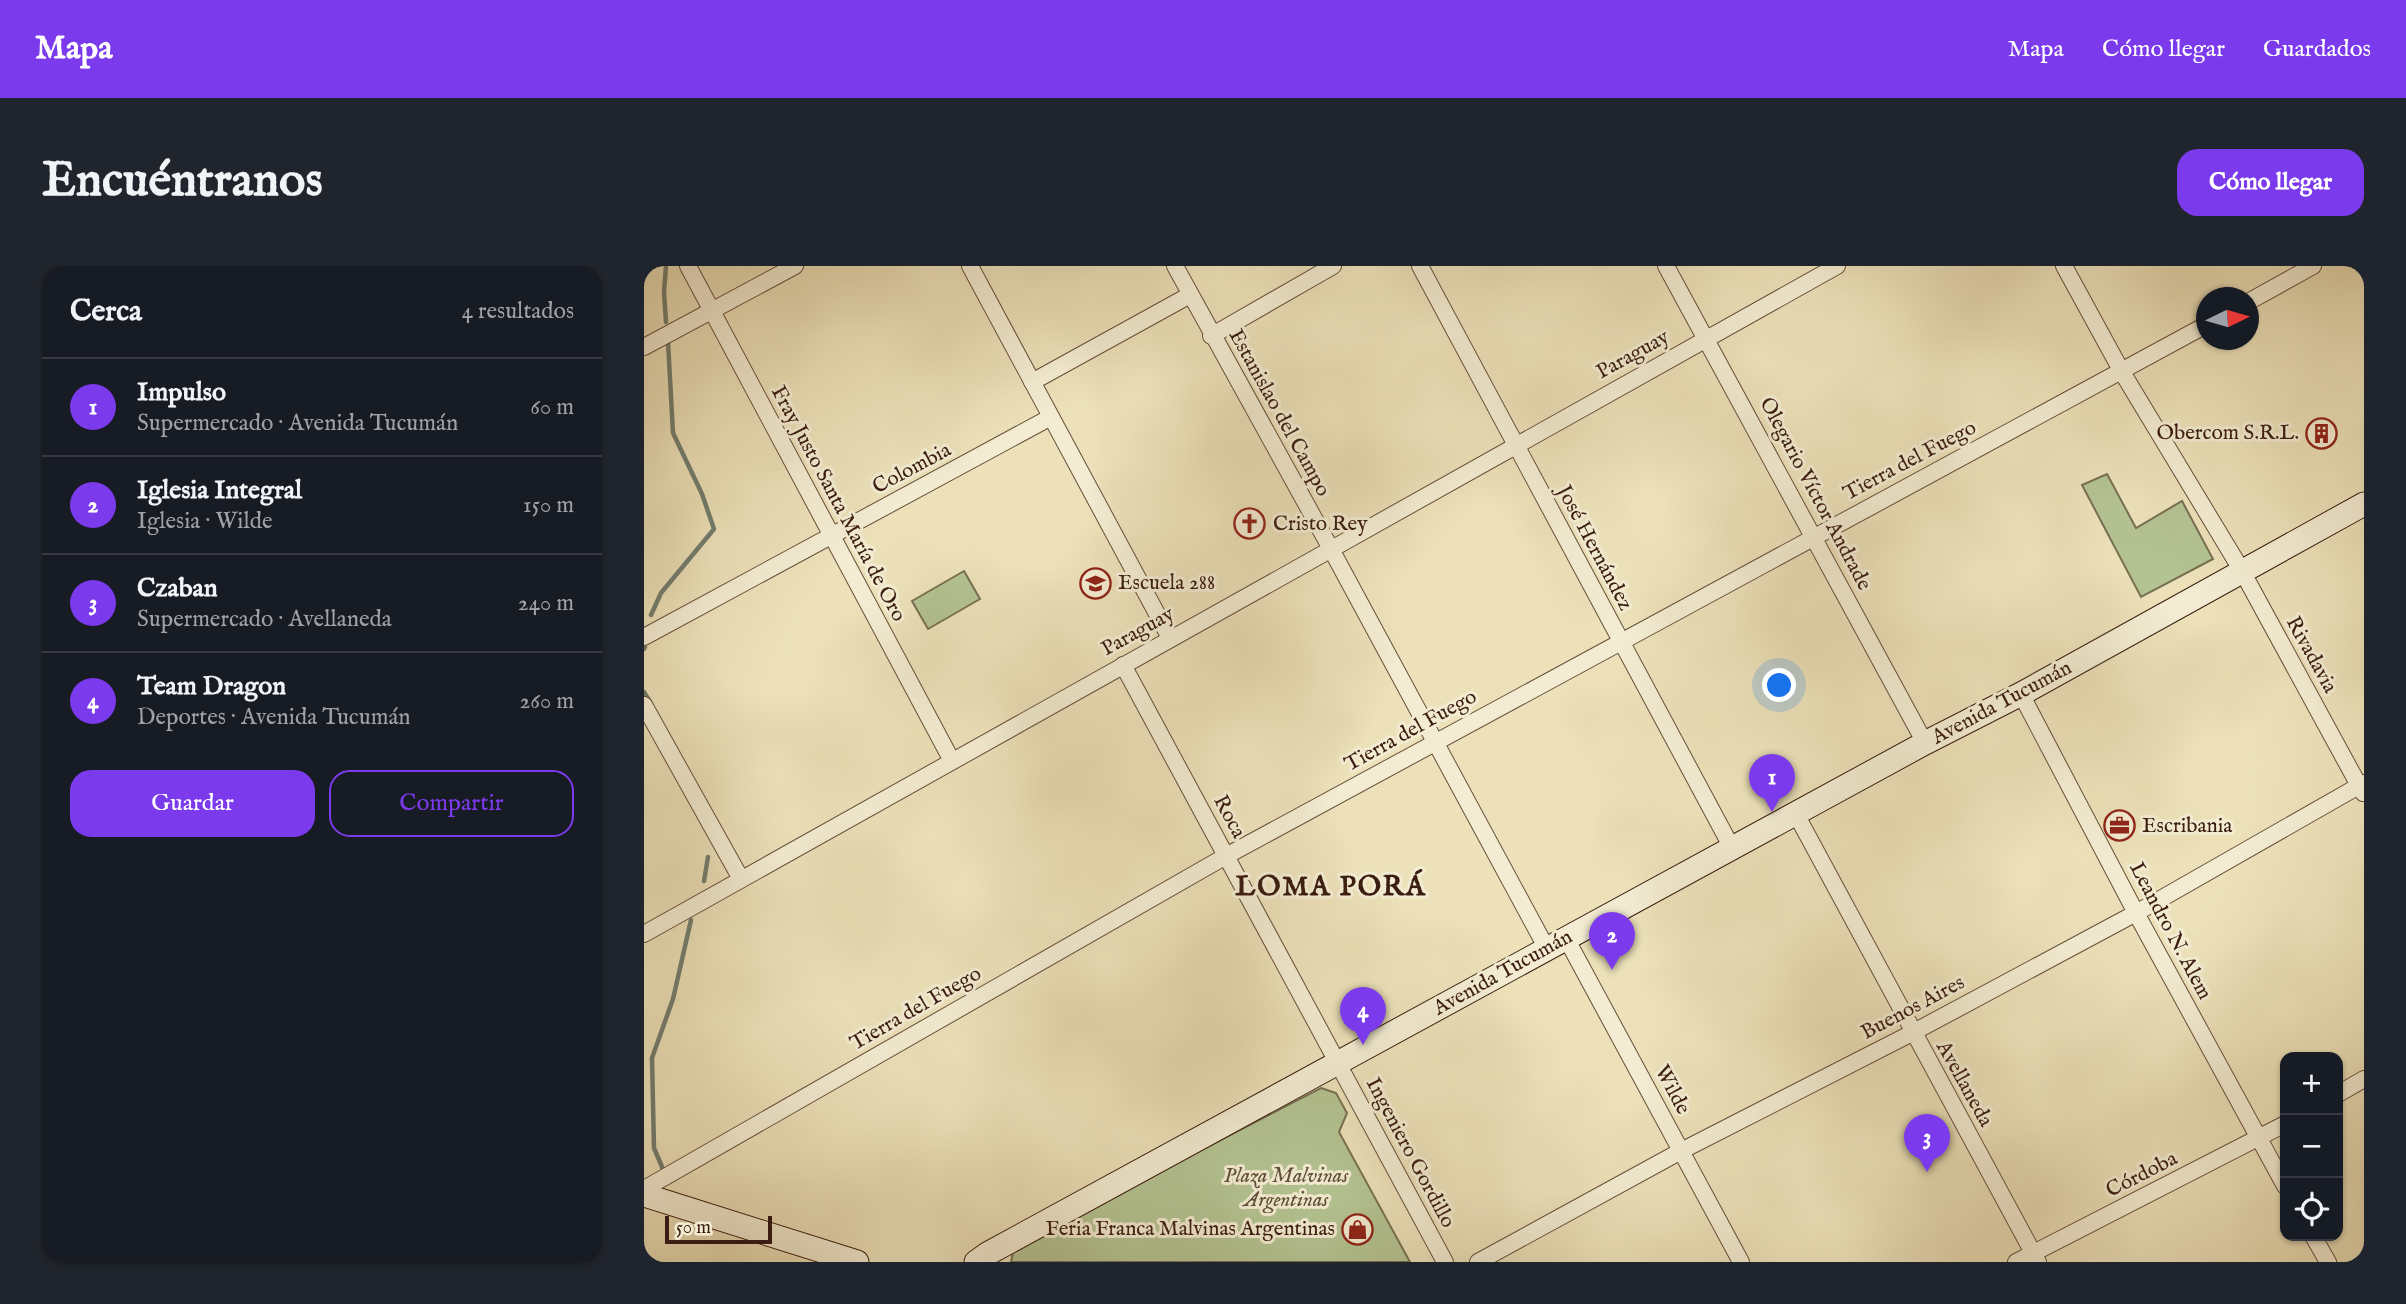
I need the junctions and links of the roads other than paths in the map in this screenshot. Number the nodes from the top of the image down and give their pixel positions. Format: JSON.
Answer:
{"nodes":[{"id":1,"x":688,"y":266,"type":"edge"},
{"id":2,"x":795,"y":266,"type":"edge"},
{"id":3,"x":970,"y":266,"type":"edge"},
{"id":4,"x":1175,"y":266,"type":"edge"},
{"id":5,"x":1334,"y":266,"type":"edge"},
{"id":6,"x":1420,"y":266,"type":"edge"},
{"id":7,"x":1666,"y":266,"type":"edge"},
{"id":8,"x":1837,"y":266,"type":"edge"},
{"id":9,"x":2064,"y":266,"type":"edge"},
{"id":10,"x":2313,"y":266,"type":"edge"},
{"id":11,"x":1190,"y":295,"type":"junction"},
{"id":12,"x":2259,"y":296,"type":"edge"},
{"id":13,"x":712,"y":310,"type":"junction"},
{"id":14,"x":2196,"y":331,"type":"edge"},
{"id":15,"x":1212,"y":336,"type":"junction"},
{"id":16,"x":1707,"y":338,"type":"junction"},
{"id":17,"x":644,"y":347,"type":"edge"},
{"id":18,"x":2122,"y":372,"type":"junction"},
{"id":19,"x":1032,"y":382,"type":"junction"},
{"id":20,"x":1051,"y":417,"type":"junction"},
{"id":21,"x":1515,"y":445,"type":"junction"},
{"id":22,"x":2364,"y":505,"type":"edge"},
{"id":23,"x":832,"y":536,"type":"junction"},
{"id":24,"x":1814,"y":536,"type":"junction"},
{"id":25,"x":1331,"y":549,"type":"junction"},
{"id":26,"x":2242,"y":571,"type":"junction"},
{"id":27,"x":644,"y":637,"type":"edge"},
{"id":28,"x":1170,"y":638,"type":"junction"},
{"id":29,"x":1620,"y":642,"type":"junction"},
{"id":30,"x":1123,"y":665,"type":"junction"},
{"id":31,"x":2021,"y":694,"type":"junction"},
{"id":32,"x":644,"y":705,"type":"edge"},
{"id":33,"x":1435,"y":742,"type":"junction"},
{"id":34,"x":1925,"y":743,"type":"junction"},
{"id":35,"x":952,"y":761,"type":"junction"},
{"id":36,"x":2362,"y":788,"type":"edge"},
{"id":37,"x":1796,"y":814,"type":"junction"},
{"id":38,"x":1732,"y":848,"type":"junction"},
{"id":39,"x":1226,"y":856,"type":"junction"},
{"id":40,"x":741,"y":879,"type":"junction"},
{"id":41,"x":2136,"y":913,"type":"junction"},
{"id":42,"x":644,"y":934,"type":"edge"},
{"id":43,"x":1557,"y":944,"type":"junction"},
{"id":44,"x":1912,"y":1033,"type":"junction"},
{"id":45,"x":1338,"y":1063,"type":"junction"},
{"id":46,"x":2364,"y":1079,"type":"edge"},
{"id":47,"x":2343,"y":1091,"type":"edge"},
{"id":48,"x":2280,"y":1127,"type":"edge"},
{"id":49,"x":2259,"y":1140,"type":"junction"},
{"id":50,"x":1681,"y":1151,"type":"junction"},
{"id":51,"x":2280,"y":1178,"type":"edge"},
{"id":52,"x":644,"y":1189,"type":"edge"},
{"id":53,"x":644,"y":1195,"type":"edge"},
{"id":54,"x":2316,"y":1241,"type":"edge"},
{"id":55,"x":2035,"y":1258,"type":"edge"},
{"id":56,"x":982,"y":1259,"type":"edge"},
{"id":57,"x":857,"y":1262,"type":"edge"},
{"id":58,"x":1445,"y":1262,"type":"edge"},
{"id":59,"x":1478,"y":1262,"type":"edge"},
{"id":60,"x":1741,"y":1262,"type":"edge"},
{"id":61,"x":2017,"y":1262,"type":"edge"},
{"id":62,"x":2328,"y":1262,"type":"edge"}],
"edges":[{"from":1,"to":13,"type":"street","name":"Fray Justo Santa María de Oro"},
{"from":2,"to":13,"type":"street"},
{"from":3,"to":19,"type":"street"},
{"from":4,"to":11,"type":"street","name":"Estanislao del Campo"},
{"from":5,"to":15,"type":"street"},
{"from":6,"to":21,"type":"street","name":"José Hernández"},
{"from":7,"to":16,"type":"street","name":"Olegario Víctor Andrade"},
{"from":8,"to":16,"type":"street","name":"Paraguay"},
{"from":9,"to":18,"type":"street","name":"Rivadavia"},
{"from":10,"to":12,"type":"street"},
{"from":11,"to":15,"type":"street","name":"Estanislao del Campo"},
{"from":11,"to":19,"type":"street"},
{"from":13,"to":17,"type":"street"},
{"from":13,"to":23,"type":"street","name":"Fray Justo Santa María de Oro"},
{"from":14,"to":18,"type":"street","name":"Tierra del Fuego"},
{"from":15,"to":25,"type":"street","name":"Estanislao del Campo"},
{"from":16,"to":21,"type":"street","name":"Paraguay"},
{"from":16,"to":24,"type":"street","name":"Olegario Víctor Andrade"},
{"from":18,"to":24,"type":"street","name":"Tierra del Fuego"},
{"from":18,"to":26,"type":"street","name":"Rivadavia"},
{"from":19,"to":20,"type":"street"},
{"from":20,"to":23,"type":"street","name":"Colombia"},
{"from":20,"to":28,"type":"street"},
{"from":21,"to":25,"type":"street","name":"Paraguay"},
{"from":21,"to":29,"type":"street","name":"José Hernández"},
{"from":22,"to":26,"type":"main road","name":"Avenida Tucumán"},
{"from":23,"to":27,"type":"street","name":"Colombia"},
{"from":23,"to":35,"type":"street","name":"Fray Justo Santa María de Oro"},
{"from":24,"to":29,"type":"street","name":"Tierra del Fuego"},
{"from":24,"to":34,"type":"street","name":"Olegario Víctor Andrade"},
{"from":25,"to":28,"type":"street","name":"Paraguay"},
{"from":25,"to":33,"type":"street","name":"Estanislao del Campo"},
{"from":26,"to":31,"type":"main road","name":"Avenida Tucumán"},
{"from":26,"to":36,"type":"street","name":"Rivadavia"},
{"from":28,"to":30,"type":"street","name":"Paraguay"},
{"from":29,"to":33,"type":"street","name":"Tierra del Fuego"},
{"from":29,"to":38,"type":"street","name":"José Hernández"},
{"from":30,"to":35,"type":"street","name":"Paraguay"},
{"from":30,"to":39,"type":"street","name":"Roca"},
{"from":31,"to":34,"type":"main road","name":"Avenida Tucumán"},
{"from":31,"to":41,"type":"street","name":"Leandro N. Alem"},
{"from":32,"to":40,"type":"street"},
{"from":33,"to":39,"type":"street","name":"Tierra del Fuego"},
{"from":33,"to":43,"type":"street","name":"Estanislao del Campo"},
{"from":34,"to":37,"type":"main road","name":"Avenida Tucumán"},
{"from":35,"to":40,"type":"street","name":"Paraguay"},
{"from":36,"to":41,"type":"street","name":"Buenos Aires"},
{"from":37,"to":38,"type":"main road","name":"Avenida Tucumán"},
{"from":37,"to":44,"type":"street","name":"Avellaneda"},
{"from":38,"to":43,"type":"main road","name":"Avenida Tucumán"},
{"from":39,"to":45,"type":"street","name":"Roca"},
{"from":39,"to":52,"type":"street","name":"Tierra del Fuego"},
{"from":40,"to":42,"type":"street","name":"Paraguay"},
{"from":41,"to":44,"type":"street","name":"Buenos Aires"},
{"from":41,"to":49,"type":"street","name":"Leandro N. Alem"},
{"from":43,"to":45,"type":"main road","name":"Avenida Tucumán"},
{"from":43,"to":50,"type":"street","name":"Wilde"},
{"from":44,"to":50,"type":"street","name":"Buenos Aires"},
{"from":44,"to":55,"type":"street","name":"Avellaneda"},
{"from":45,"to":56,"type":"main road","name":"Avenida Tucumán"},
{"from":45,"to":58,"type":"street","name":"Ingeniero Gordillo"},
{"from":46,"to":47,"type":"street"},
{"from":48,"to":49,"type":"street","name":"Córdoba"},
{"from":49,"to":51,"type":"street","name":"Leandro N. Alem"},
{"from":49,"to":55,"type":"street","name":"Córdoba"},
{"from":50,"to":59,"type":"street","name":"Buenos Aires"},
{"from":50,"to":60,"type":"street","name":"Wilde"},
{"from":53,"to":57,"type":"main road"},
{"from":54,"to":62,"type":"street"},
{"from":55,"to":61,"type":"street","name":"Córdoba"}]}
